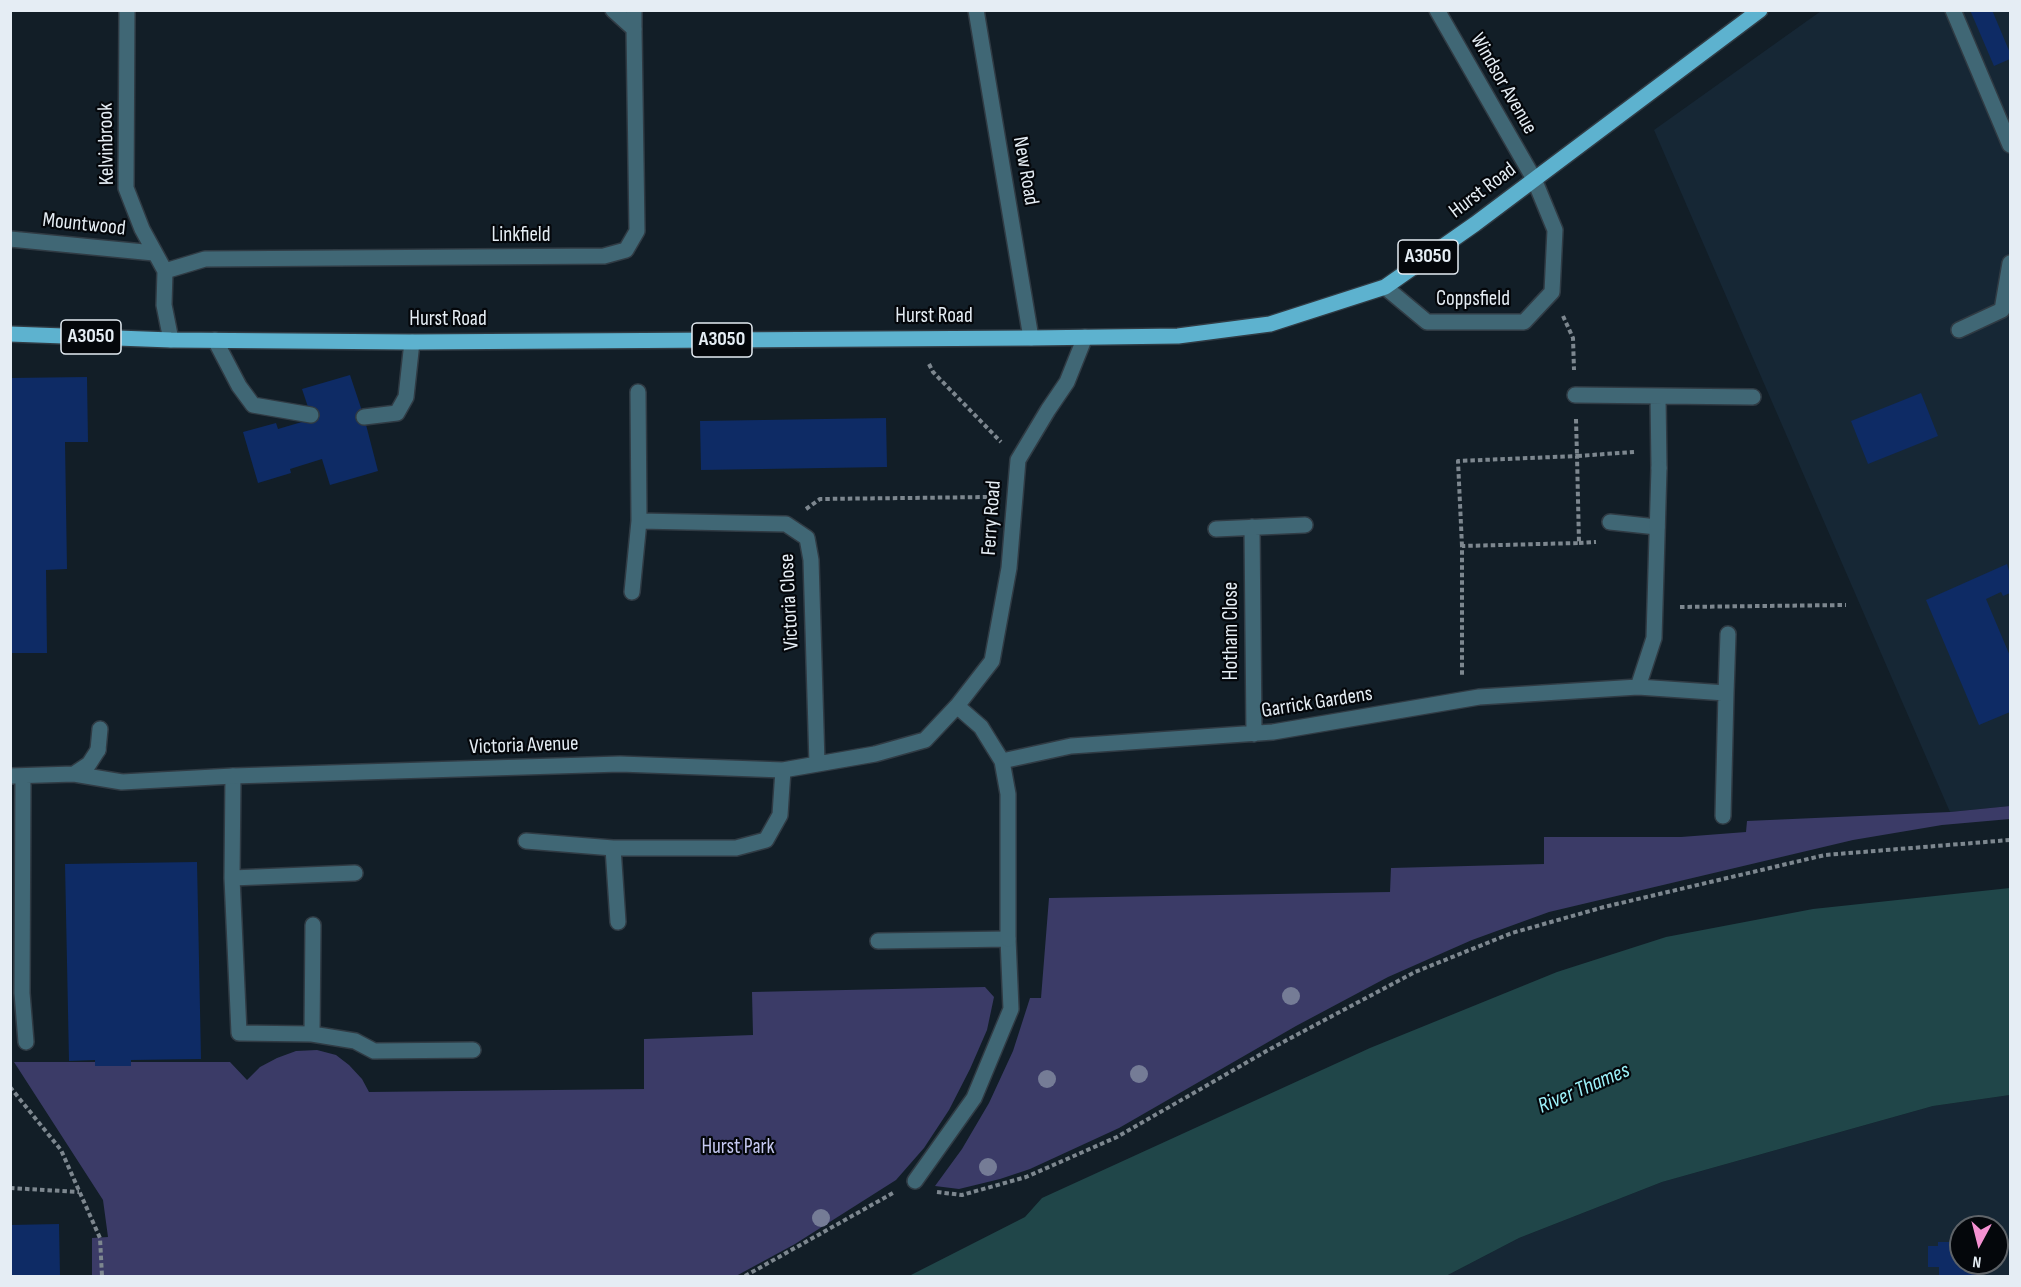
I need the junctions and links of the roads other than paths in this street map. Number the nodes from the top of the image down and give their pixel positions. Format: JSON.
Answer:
{"nodes":[{"id":1,"x":127,"y":10,"type":"edge"},
{"id":2,"x":613,"y":10,"type":"edge"},
{"id":3,"x":634,"y":10,"type":"edge"},
{"id":4,"x":976,"y":10,"type":"edge"},
{"id":5,"x":1437,"y":10,"type":"edge"},
{"id":6,"x":1760,"y":10,"type":"edge"},
{"id":7,"x":1953,"y":10,"type":"edge"},
{"id":8,"x":634,"y":29,"type":"junction"},
{"id":9,"x":2010,"y":145,"type":"edge"},
{"id":10,"x":1534,"y":179,"type":"junction"},
{"id":11,"x":10,"y":239,"type":"edge"},
{"id":12,"x":154,"y":253,"type":"junction"},
{"id":13,"x":2010,"y":263,"type":"edge"},
{"id":14,"x":165,"y":271,"type":"junction"},
{"id":15,"x":1385,"y":287,"type":"junction"},
{"id":16,"x":1959,"y":330,"type":"dead end"},
{"id":17,"x":10,"y":333,"type":"edge"},
{"id":18,"x":1085,"y":337,"type":"junction"},
{"id":19,"x":1030,"y":338,"type":"junction"},
{"id":20,"x":171,"y":340,"type":"junction"},
{"id":21,"x":215,"y":340,"type":"junction"},
{"id":22,"x":412,"y":342,"type":"junction"},
{"id":23,"x":638,"y":392,"type":"dead end"},
{"id":24,"x":1575,"y":395,"type":"dead end"},
{"id":25,"x":1658,"y":397,"type":"junction"},
{"id":26,"x":1753,"y":397,"type":"dead end"},
{"id":27,"x":311,"y":415,"type":"dead end"},
{"id":28,"x":364,"y":417,"type":"dead end"},
{"id":29,"x":639,"y":521,"type":"junction"},
{"id":30,"x":1610,"y":522,"type":"dead end"},
{"id":31,"x":1305,"y":525,"type":"dead end"},
{"id":32,"x":1252,"y":527,"type":"junction"},
{"id":33,"x":1657,"y":527,"type":"junction"},
{"id":34,"x":1216,"y":529,"type":"dead end"},
{"id":35,"x":633,"y":592,"type":"dead end"},
{"id":36,"x":1728,"y":634,"type":"dead end"},
{"id":37,"x":1638,"y":687,"type":"junction"},
{"id":38,"x":1726,"y":693,"type":"junction"},
{"id":39,"x":957,"y":706,"type":"junction"},
{"id":40,"x":100,"y":729,"type":"dead end"},
{"id":41,"x":1254,"y":734,"type":"junction"},
{"id":42,"x":1002,"y":761,"type":"junction"},
{"id":43,"x":817,"y":764,"type":"junction"},
{"id":44,"x":783,"y":770,"type":"junction"},
{"id":45,"x":74,"y":774,"type":"junction"},
{"id":46,"x":17,"y":776,"type":"edge"},
{"id":47,"x":233,"y":776,"type":"junction"},
{"id":48,"x":1723,"y":816,"type":"dead end"},
{"id":49,"x":526,"y":842,"type":"dead end"},
{"id":50,"x":613,"y":848,"type":"junction"},
{"id":51,"x":355,"y":873,"type":"dead end"},
{"id":52,"x":232,"y":878,"type":"junction"},
{"id":53,"x":618,"y":922,"type":"dead end"},
{"id":54,"x":313,"y":925,"type":"dead end"},
{"id":55,"x":1008,"y":939,"type":"junction"},
{"id":56,"x":878,"y":941,"type":"dead end"},
{"id":57,"x":16,"y":995,"type":"edge"},
{"id":58,"x":312,"y":1034,"type":"junction"},
{"id":59,"x":26,"y":1042,"type":"dead end"},
{"id":60,"x":473,"y":1050,"type":"dead end"},
{"id":61,"x":915,"y":1181,"type":"road end"}],
"edges":[{"from":1,"to":12,"type":"street","name":"Kelvinbrook"},
{"from":2,"to":8,"type":"street"},
{"from":3,"to":8,"type":"street","name":"Linkfield"},
{"from":4,"to":19,"type":"street","name":"New Road"},
{"from":5,"to":10,"type":"street","name":"Windsor Avenue"},
{"from":6,"to":10,"type":"main road","name":"Hurst Road","number":"A3050"},
{"from":7,"to":9,"type":"street"},
{"from":8,"to":14,"type":"street","name":"Linkfield"},
{"from":10,"to":15,"type":"main road","name":"Hurst Road","number":"A3050"},
{"from":10,"to":15,"type":"street","name":"Coppsfield"},
{"from":11,"to":12,"type":"street","name":"Mountwood"},
{"from":12,"to":14,"type":"street","name":"Kelvinbrook"},
{"from":13,"to":16,"type":"street"},
{"from":14,"to":20,"type":"street"},
{"from":15,"to":18,"type":"main road","name":"Hurst Road","number":"A3050"},
{"from":17,"to":20,"type":"main road","name":"Hurst Road","number":"A3050"},
{"from":18,"to":19,"type":"main road","name":"Hurst Road","number":"A3050"},
{"from":18,"to":39,"type":"street","name":"Ferry Road"},
{"from":19,"to":22,"type":"main road","name":"Hurst Road","number":"A3050"},
{"from":20,"to":21,"type":"main road","name":"Hurst Road","number":"A3050"},
{"from":21,"to":22,"type":"main road","name":"Hurst Road","number":"A3050"},
{"from":21,"to":27,"type":"street"},
{"from":22,"to":28,"type":"street"},
{"from":23,"to":29,"type":"street"},
{"from":24,"to":25,"type":"street"},
{"from":25,"to":26,"type":"street"},
{"from":25,"to":33,"type":"street"},
{"from":29,"to":35,"type":"street"},
{"from":29,"to":43,"type":"street","name":"Victoria Close"},
{"from":30,"to":33,"type":"street"},
{"from":31,"to":32,"type":"street"},
{"from":32,"to":34,"type":"street"},
{"from":32,"to":41,"type":"street","name":"Hotham Close"},
{"from":33,"to":37,"type":"street"},
{"from":36,"to":38,"type":"street"},
{"from":37,"to":38,"type":"street","name":"Garrick Gardens"},
{"from":37,"to":41,"type":"street","name":"Garrick Gardens"},
{"from":38,"to":48,"type":"street"},
{"from":39,"to":42,"type":"street"},
{"from":39,"to":43,"type":"street","name":"Victoria Avenue"},
{"from":40,"to":45,"type":"street"},
{"from":41,"to":42,"type":"street","name":"Garrick Gardens"},
{"from":42,"to":55,"type":"street"},
{"from":43,"to":44,"type":"street","name":"Victoria Avenue"},
{"from":44,"to":47,"type":"street","name":"Victoria Avenue"},
{"from":44,"to":50,"type":"street"},
{"from":45,"to":46,"type":"street","name":"Victoria Avenue"},
{"from":45,"to":47,"type":"street","name":"Victoria Avenue"},
{"from":46,"to":57,"type":"street"},
{"from":47,"to":52,"type":"street"},
{"from":49,"to":50,"type":"street"},
{"from":50,"to":53,"type":"street"},
{"from":51,"to":52,"type":"street"},
{"from":52,"to":58,"type":"street"},
{"from":54,"to":58,"type":"street"},
{"from":55,"to":56,"type":"street"},
{"from":55,"to":61,"type":"street"},
{"from":57,"to":59,"type":"street"},
{"from":58,"to":60,"type":"street"}]}
